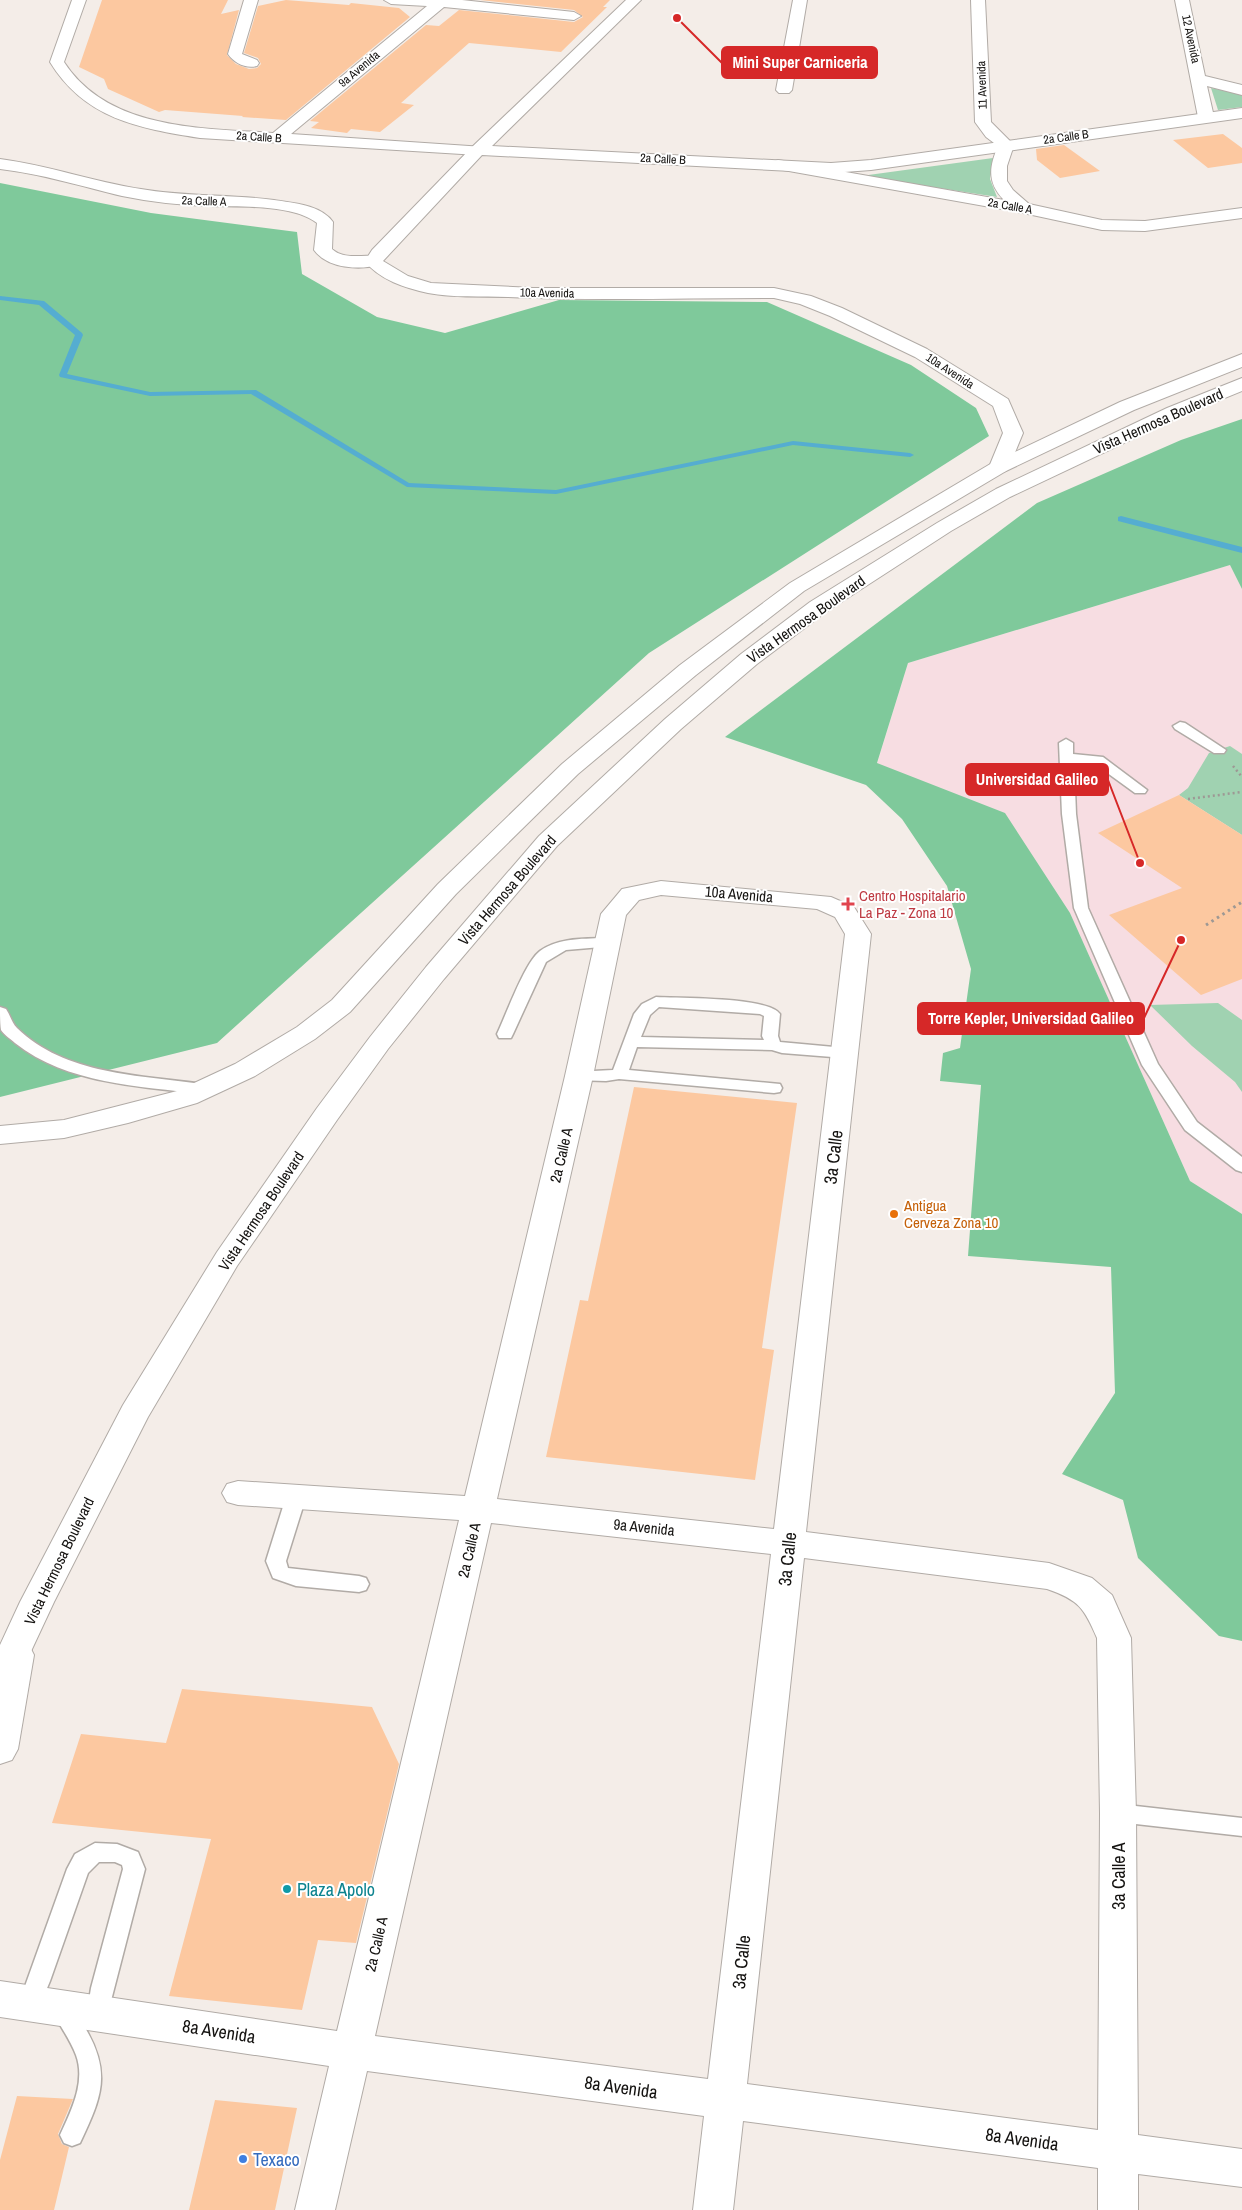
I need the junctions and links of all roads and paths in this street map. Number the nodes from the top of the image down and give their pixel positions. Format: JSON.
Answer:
{"nodes":[{"id":1,"x":79,"y":0,"type":"edge"},
{"id":2,"x":251,"y":0,"type":"edge"},
{"id":3,"x":391,"y":0,"type":"edge"},
{"id":4,"x":634,"y":0,"type":"edge"},
{"id":5,"x":800,"y":0,"type":"edge"},
{"id":6,"x":978,"y":0,"type":"edge"},
{"id":7,"x":1182,"y":0,"type":"edge"},
{"id":8,"x":442,"y":1,"type":"edge"},
{"id":9,"x":574,"y":16,"type":"dead end"},
{"id":10,"x":252,"y":63,"type":"dead end"},
{"id":11,"x":1199,"y":79,"type":"junction"},
{"id":12,"x":784,"y":90,"type":"dead end"},
{"id":13,"x":1242,"y":90,"type":"edge"},
{"id":14,"x":1242,"y":113,"type":"edge"},
{"id":15,"x":1206,"y":117,"type":"junction"},
{"id":16,"x":275,"y":138,"type":"junction"},
{"id":17,"x":1006,"y":145,"type":"junction"},
{"id":18,"x":478,"y":150,"type":"junction"},
{"id":19,"x":0,"y":164,"type":"edge"},
{"id":20,"x":778,"y":165,"type":"junction"},
{"id":21,"x":1023,"y":208,"type":"junction"},
{"id":22,"x":1242,"y":213,"type":"edge"},
{"id":23,"x":374,"y":261,"type":"junction"},
{"id":24,"x":1242,"y":360,"type":"edge"},
{"id":25,"x":1242,"y":384,"type":"edge"},
{"id":26,"x":999,"y":467,"type":"junction"},
{"id":27,"x":1180,"y":726,"type":"dead end"},
{"id":28,"x":1220,"y":750,"type":"dead end"},
{"id":29,"x":1140,"y":790,"type":"dead end"},
{"id":30,"x":1242,"y":792,"type":"edge"},
{"id":31,"x":1188,"y":799,"type":"dead end"},
{"id":32,"x":1242,"y":902,"type":"edge"},
{"id":33,"x":623,"y":904,"type":"joint"},
{"id":34,"x":845,"y":912,"type":"joint"},
{"id":35,"x":1206,"y":925,"type":"dead end"},
{"id":36,"x":608,"y":943,"type":"junction"},
{"id":37,"x":0,"y":1012,"type":"edge"},
{"id":38,"x":505,"y":1034,"type":"dead end"},
{"id":39,"x":632,"y":1042,"type":"junction"},
{"id":40,"x":774,"y":1045,"type":"junction"},
{"id":41,"x":844,"y":1053,"type":"junction"},
{"id":42,"x":619,"y":1074,"type":"junction"},
{"id":43,"x":579,"y":1076,"type":"junction"},
{"id":44,"x":774,"y":1088,"type":"dead end"},
{"id":45,"x":202,"y":1089,"type":"junction"},
{"id":46,"x":0,"y":1135,"type":"edge"},
{"id":47,"x":1242,"y":1166,"type":"edge"},
{"id":48,"x":238,"y":1493,"type":"dead end"},
{"id":49,"x":296,"y":1497,"type":"junction"},
{"id":50,"x":478,"y":1509,"type":"junction"},
{"id":51,"x":788,"y":1543,"type":"junction"},
{"id":52,"x":1049,"y":1576,"type":"joint"},
{"id":53,"x":359,"y":1584,"type":"dead end"},
{"id":54,"x":18,"y":1644,"type":"junction"},
{"id":55,"x":0,"y":1682,"type":"edge"},
{"id":56,"x":0,"y":1749,"type":"edge"},
{"id":57,"x":1118,"y":1814,"type":"junction"},
{"id":58,"x":1242,"y":1827,"type":"edge"},
{"id":59,"x":47,"y":2006,"type":"edge"},
{"id":60,"x":351,"y":2051,"type":"junction"},
{"id":61,"x":725,"y":2100,"type":"junction"},
{"id":62,"x":72,"y":2135,"type":"dead end"},
{"id":63,"x":1119,"y":2152,"type":"junction"},
{"id":64,"x":1242,"y":2168,"type":"edge"},
{"id":65,"x":315,"y":2210,"type":"edge"},
{"id":66,"x":713,"y":2210,"type":"edge"},
{"id":67,"x":1118,"y":2210,"type":"edge"}],
"edges":[{"from":1,"to":16,"type":"street","name":"2a Calle B"},
{"from":2,"to":10,"type":"street"},
{"from":3,"to":8,"type":"street"},
{"from":4,"to":18,"type":"street"},
{"from":5,"to":12,"type":"street"},
{"from":6,"to":17,"type":"street","name":"11 Avenida"},
{"from":7,"to":11,"type":"street","name":"12 Avenida"},
{"from":8,"to":9,"type":"street"},
{"from":8,"to":16,"type":"street","name":"9a Avenida"},
{"from":11,"to":13,"type":"street","name":"12 Avenida"},
{"from":11,"to":15,"type":"street","name":"12 Avenida"},
{"from":14,"to":15,"type":"street","name":"2a Calle B"},
{"from":15,"to":17,"type":"street","name":"2a Calle B"},
{"from":16,"to":18,"type":"street","name":"2a Calle B"},
{"from":17,"to":20,"type":"street","name":"2a Calle B"},
{"from":17,"to":21,"type":"street"},
{"from":18,"to":20,"type":"street","name":"2a Calle B"},
{"from":18,"to":23,"type":"street"},
{"from":19,"to":23,"type":"street","name":"2a Calle A"},
{"from":20,"to":21,"type":"street","name":"2a Calle A"},
{"from":21,"to":22,"type":"street","name":"2a Calle A"},
{"from":23,"to":26,"type":"street","name":"10a Avenida"},
{"from":24,"to":26,"type":"street","name":"Vista Hermosa Boulevard"},
{"from":25,"to":54,"type":"street","name":"Vista Hermosa Boulevard"},
{"from":26,"to":45,"type":"street","name":"Vista Hermosa Boulevard"},
{"from":27,"to":28,"type":"lane"},
{"from":29,"to":47,"type":"lane"},
{"from":30,"to":31,"type":"path"},
{"from":32,"to":35,"type":"path"},
{"from":33,"to":34,"type":"street","name":"10a Avenida"},
{"from":33,"to":36,"type":"street","name":"2a Calle A"},
{"from":34,"to":41,"type":"street","name":"3a Calle"},
{"from":36,"to":38,"type":"lane"},
{"from":36,"to":43,"type":"street","name":"2a Calle A"},
{"from":37,"to":45,"type":"lane"},
{"from":39,"to":40,"type":"lane"},
{"from":39,"to":40,"type":"lane"},
{"from":39,"to":42,"type":"lane"},
{"from":40,"to":41,"type":"lane"},
{"from":41,"to":51,"type":"street","name":"3a Calle"},
{"from":42,"to":43,"type":"lane"},
{"from":42,"to":44,"type":"lane"},
{"from":43,"to":50,"type":"street","name":"2a Calle A"},
{"from":45,"to":46,"type":"street","name":"Vista Hermosa Boulevard"},
{"from":48,"to":49,"type":"street","name":"9a Avenida"},
{"from":49,"to":50,"type":"street","name":"9a Avenida"},
{"from":49,"to":53,"type":"lane"},
{"from":50,"to":51,"type":"street","name":"9a Avenida"},
{"from":50,"to":60,"type":"street","name":"2a Calle A"},
{"from":51,"to":52,"type":"street","name":"9a Avenida"},
{"from":51,"to":61,"type":"street","name":"3a Calle"},
{"from":52,"to":57,"type":"street","name":"3a Calle A"},
{"from":54,"to":55,"type":"street"},
{"from":54,"to":56,"type":"street"},
{"from":57,"to":58,"type":"lane"},
{"from":57,"to":63,"type":"street","name":"3a Calle A"},
{"from":59,"to":59,"type":"lane"},
{"from":59,"to":60,"type":"street","name":"8a Avenida"},
{"from":59,"to":62,"type":"lane"},
{"from":60,"to":61,"type":"street","name":"8a Avenida"},
{"from":60,"to":65,"type":"street","name":"2a Calle A"},
{"from":61,"to":63,"type":"street","name":"8a Avenida"},
{"from":61,"to":66,"type":"street","name":"3a Calle"},
{"from":63,"to":64,"type":"street","name":"8a Avenida"},
{"from":63,"to":67,"type":"street","name":"3a Calle A"}]}
